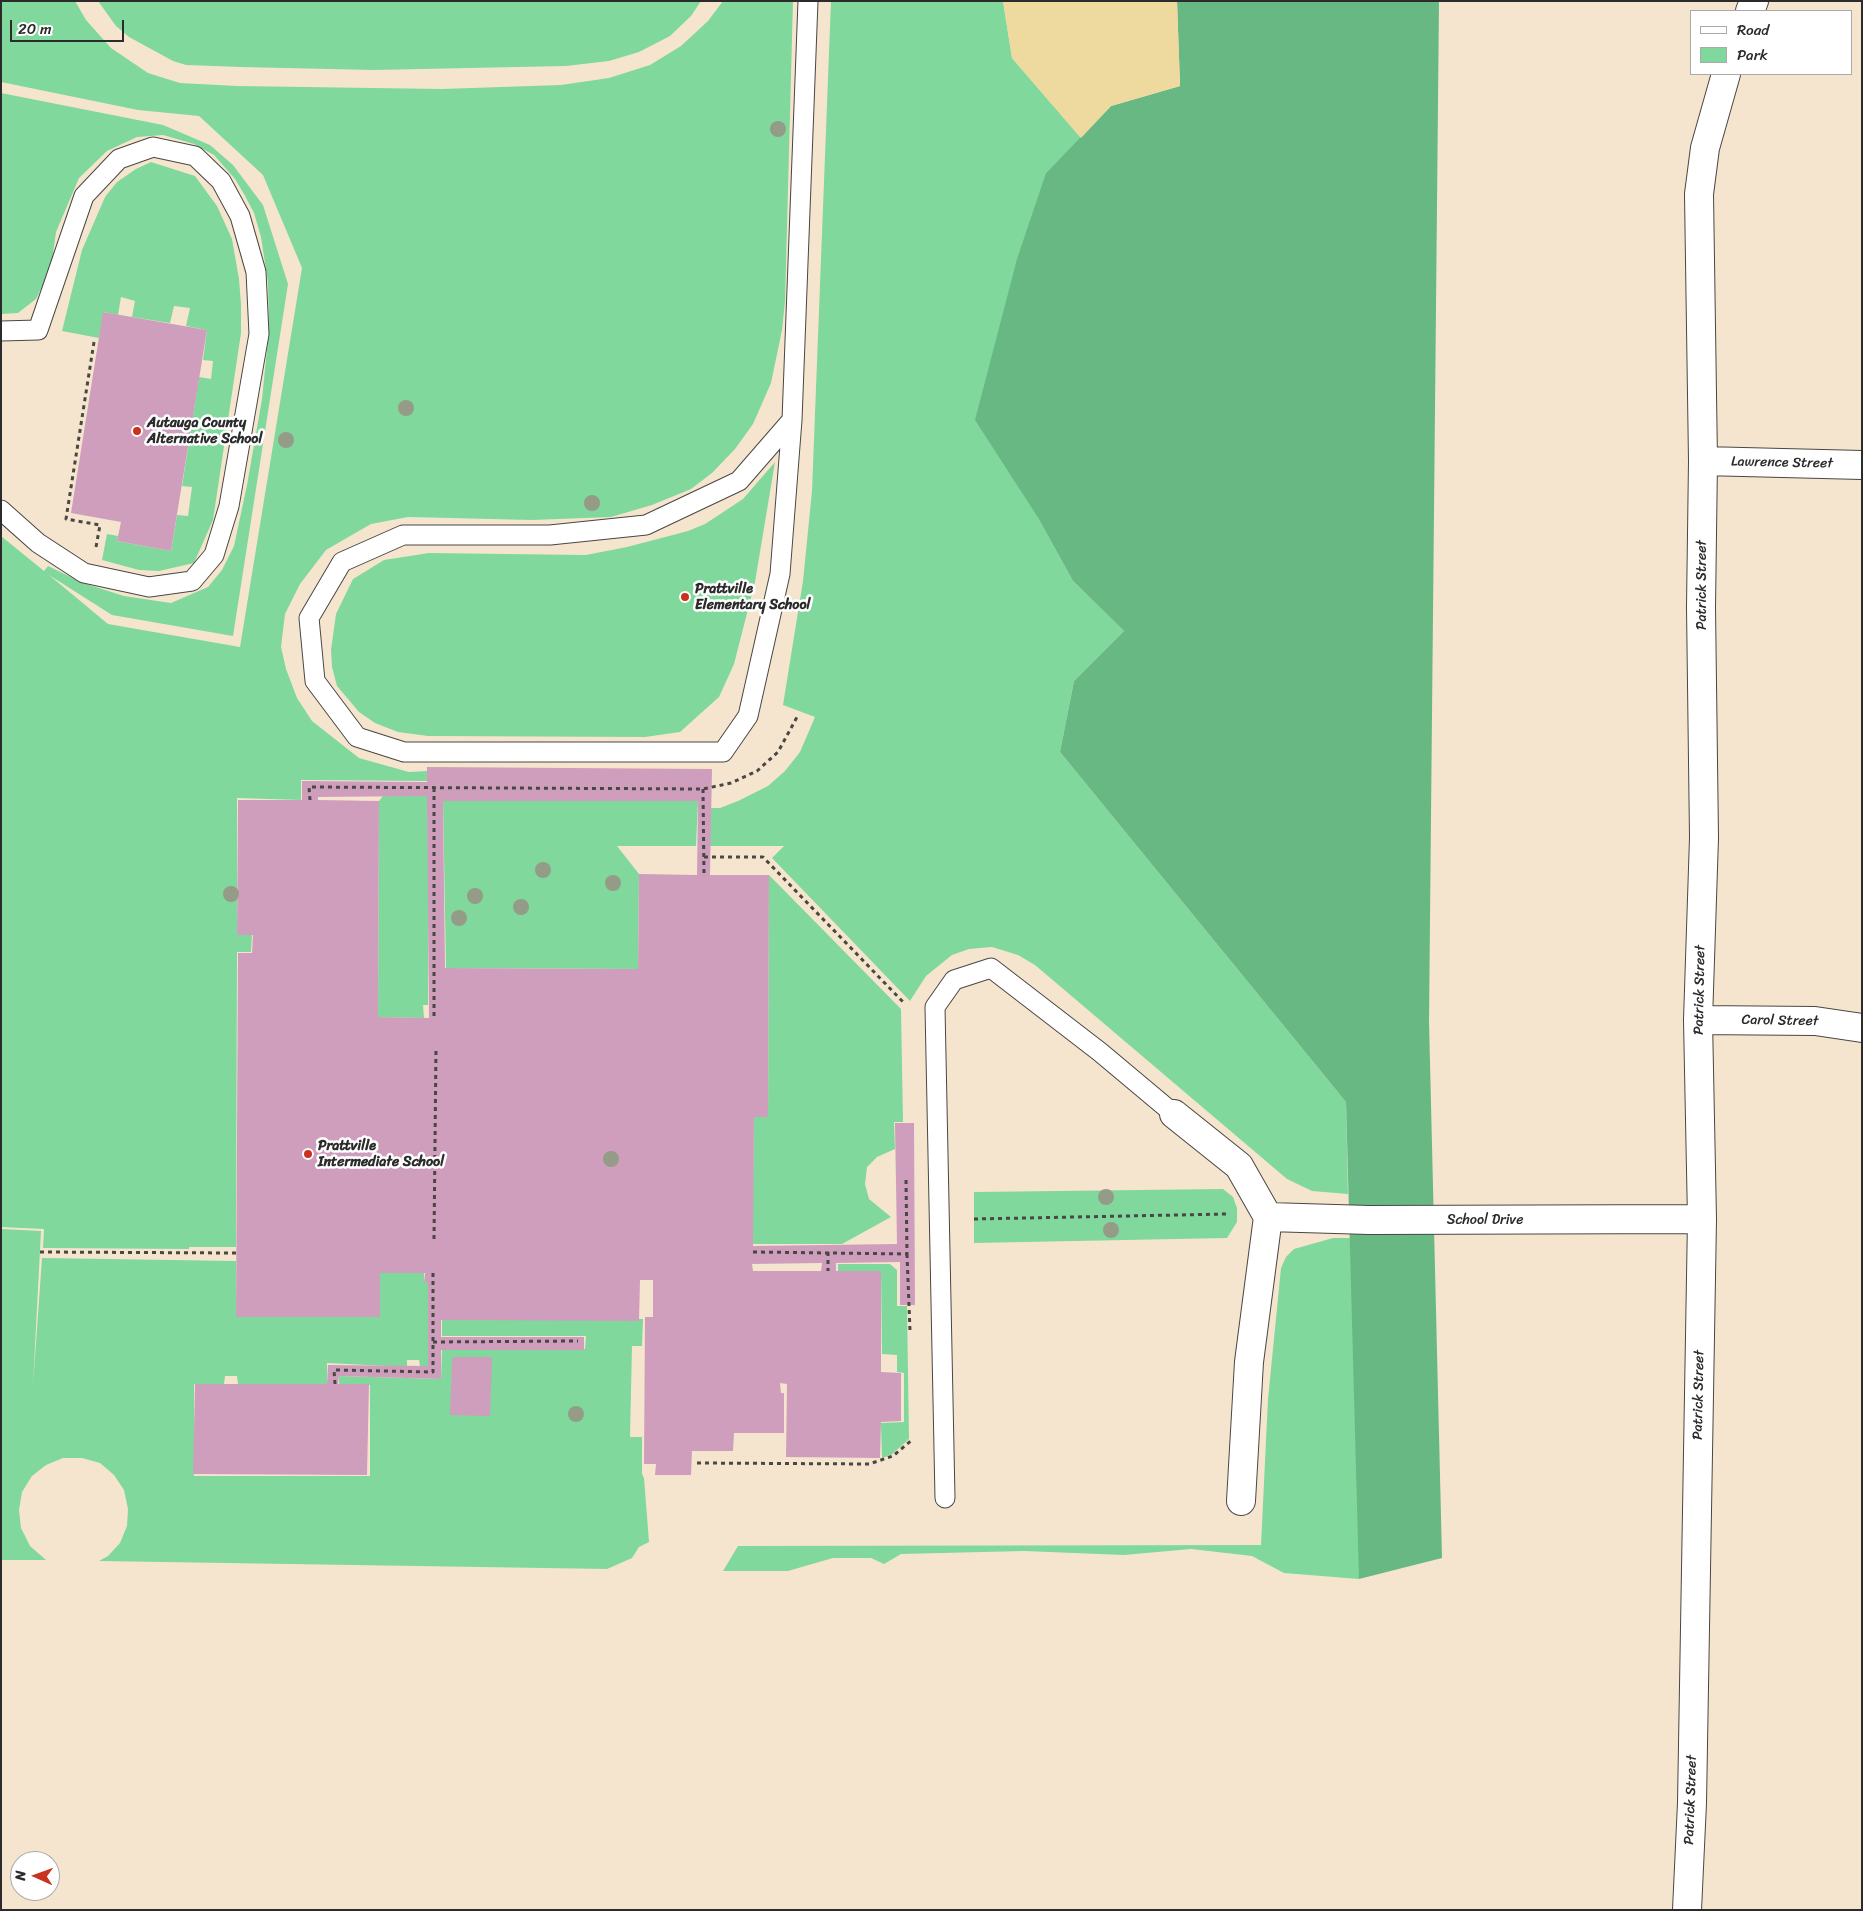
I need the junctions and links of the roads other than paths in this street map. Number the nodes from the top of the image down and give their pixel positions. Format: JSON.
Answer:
{"nodes":[{"id":1,"x":808,"y":1,"type":"edge"},
{"id":2,"x":1726,"y":75,"type":"edge"},
{"id":3,"x":1,"y":330,"type":"edge"},
{"id":4,"x":792,"y":420,"type":"junction"},
{"id":5,"x":1703,"y":461,"type":"junction"},
{"id":6,"x":1862,"y":465,"type":"edge"},
{"id":7,"x":1,"y":510,"type":"edge"},
{"id":8,"x":1698,"y":1020,"type":"junction"},
{"id":9,"x":1862,"y":1028,"type":"edge"},
{"id":10,"x":1174,"y":1114,"type":"joint"},
{"id":11,"x":1268,"y":1217,"type":"junction"},
{"id":12,"x":1702,"y":1219,"type":"junction"},
{"id":13,"x":945,"y":1498,"type":"dead end"},
{"id":14,"x":1241,"y":1501,"type":"dead end"},
{"id":15,"x":1687,"y":1910,"type":"edge"}],
"edges":[{"from":1,"to":4,"type":"lane"},
{"from":2,"to":5,"type":"street","name":"Patrick Street"},
{"from":3,"to":7,"type":"lane"},
{"from":4,"to":4,"type":"lane"},
{"from":5,"to":6,"type":"street","name":"Lawrence Street"},
{"from":5,"to":8,"type":"street","name":"Patrick Street"},
{"from":8,"to":9,"type":"street","name":"Carol Street"},
{"from":8,"to":12,"type":"street","name":"Patrick Street"},
{"from":10,"to":11,"type":"street"},
{"from":10,"to":13,"type":"lane"},
{"from":11,"to":12,"type":"street","name":"School Drive"},
{"from":11,"to":14,"type":"street"},
{"from":12,"to":15,"type":"street","name":"Patrick Street"}]}
